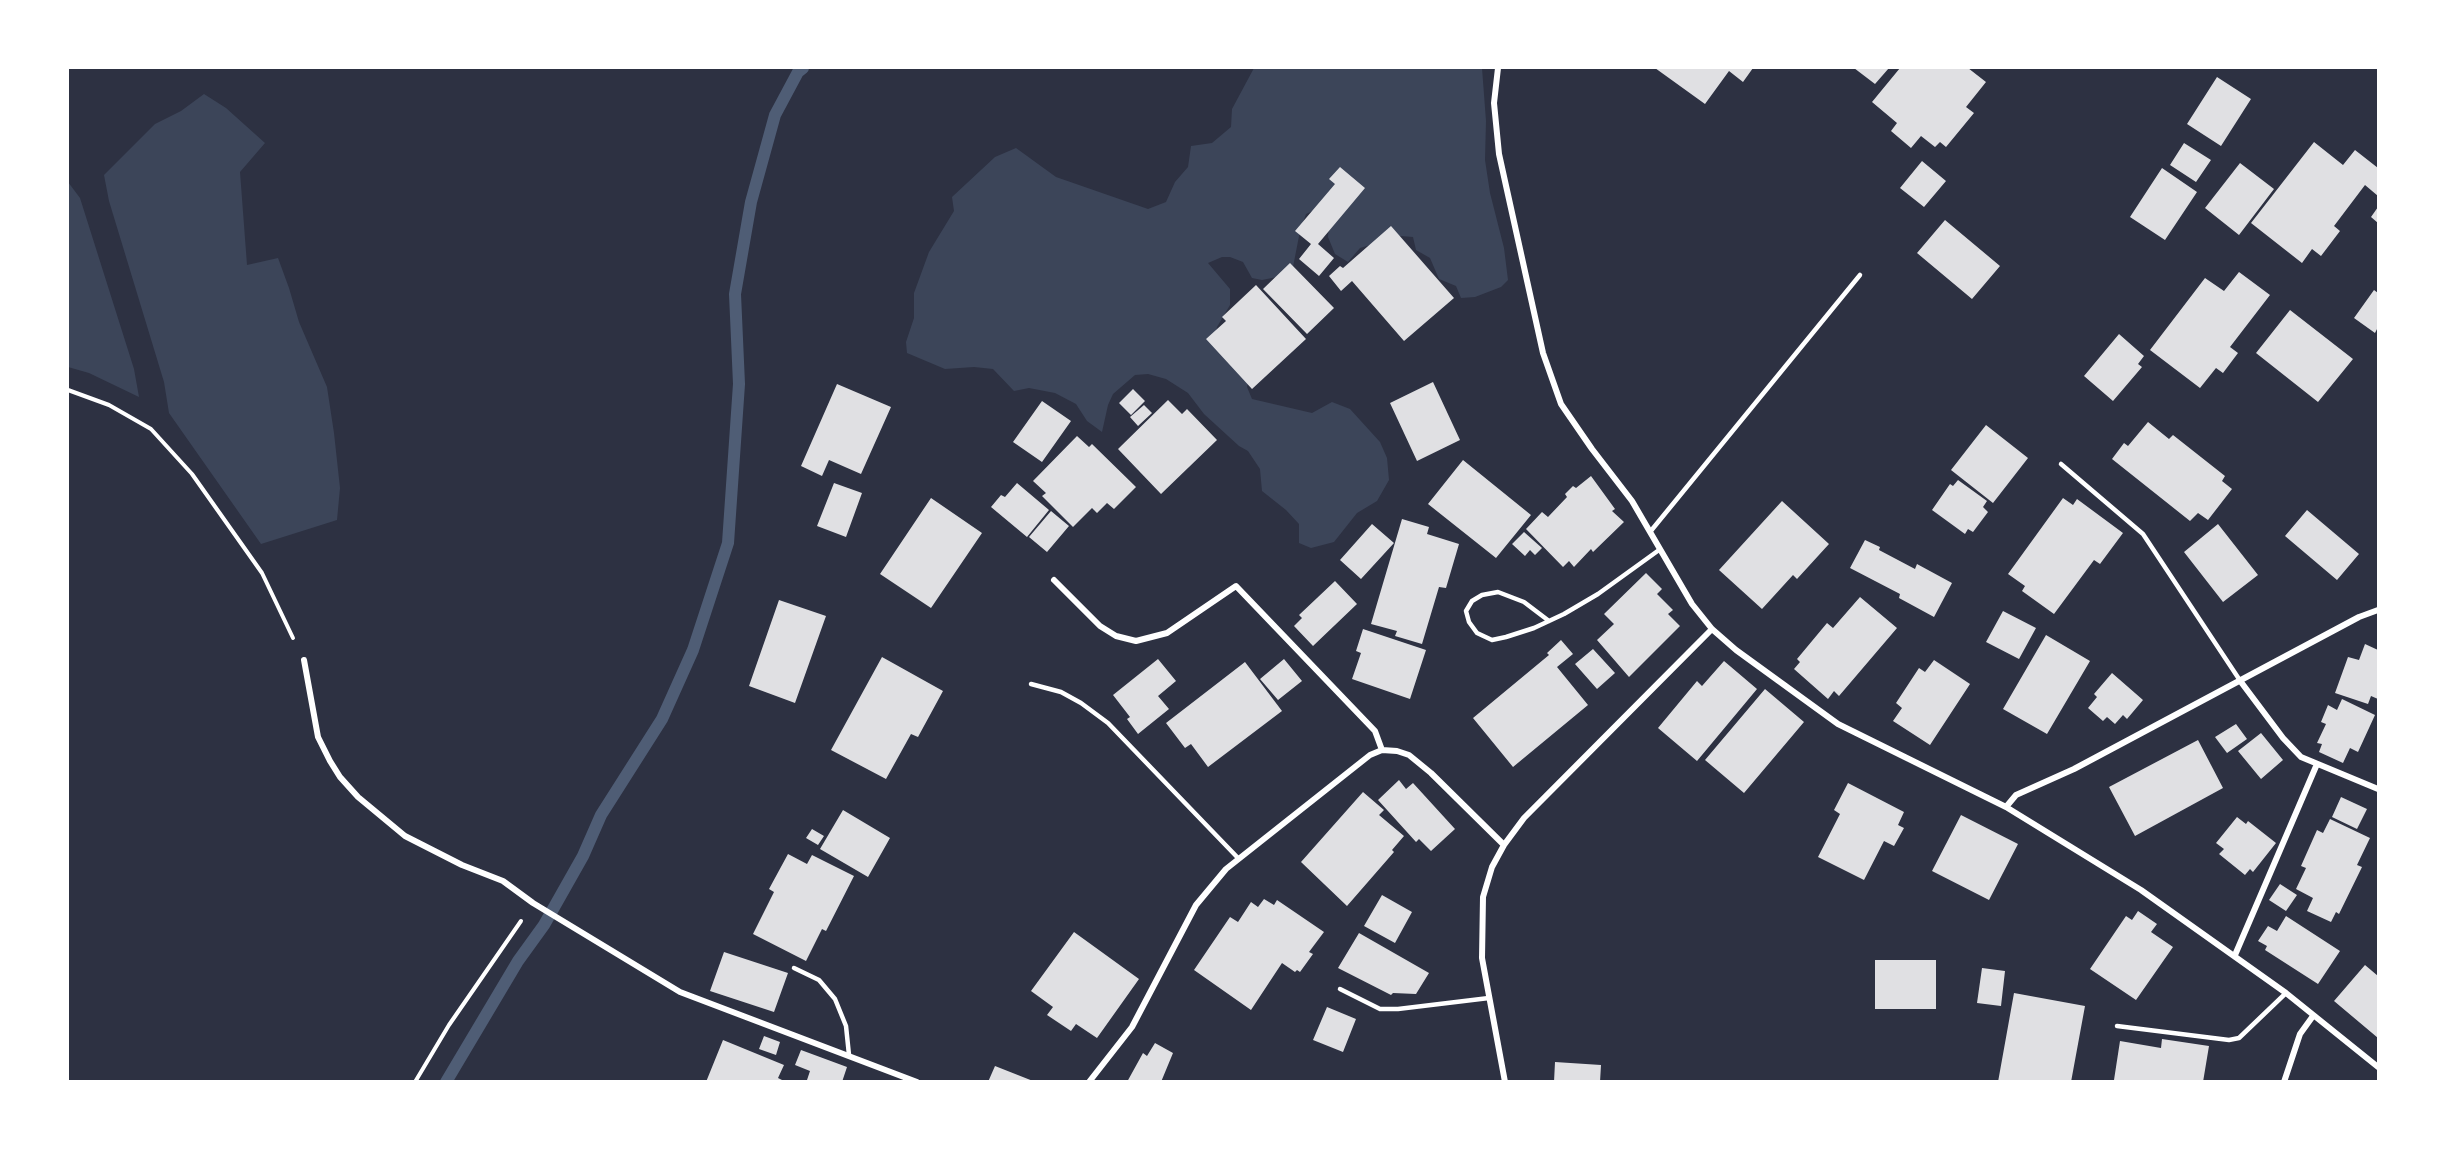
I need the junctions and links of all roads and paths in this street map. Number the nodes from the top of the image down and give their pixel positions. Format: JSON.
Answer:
{"nodes":[{"id":1,"x":1498,"y":68,"type":"edge"},
{"id":2,"x":1860,"y":275,"type":"dead end"},
{"id":3,"x":68,"y":390,"type":"edge"},
{"id":4,"x":2061,"y":464,"type":"dead end"},
{"id":5,"x":1650,"y":532,"type":"junction"},
{"id":6,"x":1659,"y":550,"type":"junction"},
{"id":7,"x":1054,"y":580,"type":"dead end"},
{"id":8,"x":2379,"y":610,"type":"edge"},
{"id":9,"x":1549,"y":621,"type":"junction"},
{"id":10,"x":1712,"y":629,"type":"junction"},
{"id":11,"x":303,"y":660,"type":"joint"},
{"id":12,"x":2241,"y":682,"type":"junction"},
{"id":13,"x":1031,"y":684,"type":"dead end"},
{"id":14,"x":1382,"y":750,"type":"junction"},
{"id":15,"x":2317,"y":764,"type":"junction"},
{"id":16,"x":2379,"y":789,"type":"edge"},
{"id":17,"x":2006,"y":807,"type":"junction"},
{"id":18,"x":1504,"y":845,"type":"junction"},
{"id":19,"x":1238,"y":858,"type":"junction"},
{"id":20,"x":533,"y":903,"type":"junction"},
{"id":21,"x":2235,"y":955,"type":"junction"},
{"id":22,"x":795,"y":968,"type":"dead end"},
{"id":23,"x":1340,"y":989,"type":"dead end"},
{"id":24,"x":2286,"y":993,"type":"junction"},
{"id":25,"x":1489,"y":998,"type":"junction"},
{"id":26,"x":2313,"y":1016,"type":"junction"},
{"id":27,"x":2117,"y":1026,"type":"dead end"},
{"id":28,"x":849,"y":1055,"type":"junction"},
{"id":29,"x":2379,"y":1067,"type":"edge"},
{"id":30,"x":415,"y":1082,"type":"edge"},
{"id":31,"x":917,"y":1082,"type":"edge"},
{"id":32,"x":1089,"y":1082,"type":"edge"},
{"id":33,"x":1504,"y":1082,"type":"edge"},
{"id":34,"x":2284,"y":1082,"type":"edge"}],
"edges":[{"from":1,"to":5,"type":"street"},
{"from":2,"to":5,"type":"lane"},
{"from":3,"to":11,"type":"path"},
{"from":4,"to":12,"type":"lane"},
{"from":5,"to":6,"type":"street"},
{"from":6,"to":9,"type":"lane"},
{"from":6,"to":10,"type":"street"},
{"from":7,"to":14,"type":"street"},
{"from":8,"to":12,"type":"street"},
{"from":9,"to":9,"type":"lane"},
{"from":10,"to":17,"type":"street"},
{"from":10,"to":18,"type":"street"},
{"from":11,"to":20,"type":"street"},
{"from":12,"to":15,"type":"street"},
{"from":12,"to":17,"type":"street"},
{"from":13,"to":19,"type":"lane"},
{"from":14,"to":18,"type":"street"},
{"from":14,"to":19,"type":"street"},
{"from":15,"to":16,"type":"street"},
{"from":15,"to":21,"type":"street"},
{"from":17,"to":21,"type":"street"},
{"from":18,"to":25,"type":"street"},
{"from":19,"to":32,"type":"street"},
{"from":20,"to":28,"type":"street"},
{"from":20,"to":30,"type":"path"},
{"from":21,"to":24,"type":"street"},
{"from":22,"to":28,"type":"lane"},
{"from":23,"to":25,"type":"lane"},
{"from":24,"to":26,"type":"street"},
{"from":24,"to":27,"type":"lane"},
{"from":25,"to":33,"type":"street"},
{"from":26,"to":29,"type":"street"},
{"from":26,"to":34,"type":"street"},
{"from":28,"to":31,"type":"street"}]}
